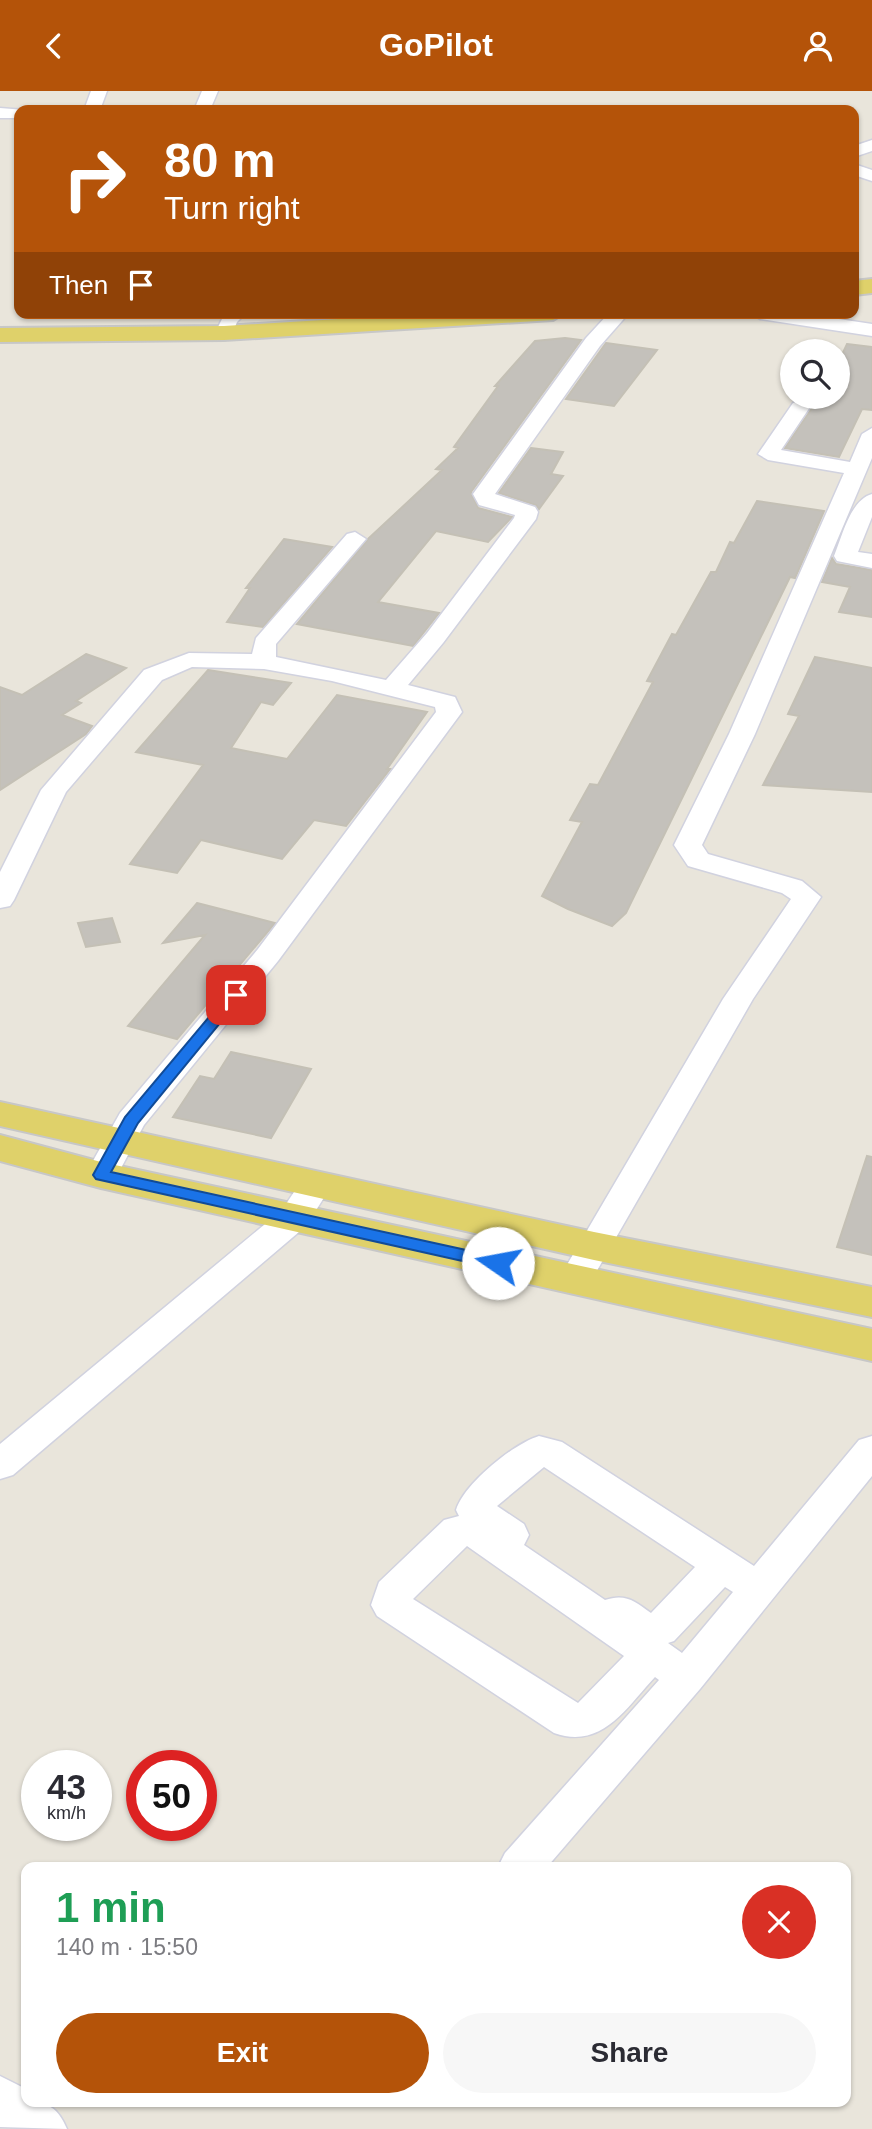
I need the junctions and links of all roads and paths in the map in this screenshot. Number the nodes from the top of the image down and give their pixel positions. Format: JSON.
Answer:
{"nodes":[{"id":1,"x":280,"y":319,"type":"edge"},
{"id":2,"x":338,"y":319,"type":"edge"},
{"id":3,"x":614,"y":319,"type":"edge"},
{"id":4,"x":800,"y":319,"type":"edge"},
{"id":5,"x":230,"y":322,"type":"edge"},
{"id":6,"x":0,"y":326,"type":"edge"},
{"id":7,"x":872,"y":330,"type":"edge"},
{"id":8,"x":0,"y":335,"type":"edge"},
{"id":9,"x":799,"y":409,"type":"edge"},
{"id":10,"x":862,"y":432,"type":"edge"},
{"id":11,"x":846,"y":468,"type":"junction"},
{"id":12,"x":858,"y":520,"type":"edge"},
{"id":13,"x":355,"y":539,"type":"dead end"},
{"id":14,"x":872,"y":561,"type":"edge"},
{"id":15,"x":264,"y":662,"type":"junction"},
{"id":16,"x":392,"y":688,"type":"junction"},
{"id":17,"x":0,"y":900,"type":"edge"},
{"id":18,"x":0,"y":1114,"type":"edge"},
{"id":19,"x":0,"y":1148,"type":"edge"},
{"id":20,"x":110,"y":1158,"type":"junction"},
{"id":21,"x":316,"y":1185,"type":"junction"},
{"id":22,"x":294,"y":1218,"type":"junction"},
{"id":23,"x":585,"y":1263,"type":"junction"},
{"id":24,"x":872,"y":1302,"type":"edge"},
{"id":25,"x":872,"y":1345,"type":"edge"},
{"id":26,"x":872,"y":1450,"type":"edge"},
{"id":27,"x":0,"y":1465,"type":"edge"},
{"id":28,"x":722,"y":1564,"type":"junction"},
{"id":29,"x":760,"y":1589,"type":"junction"},
{"id":30,"x":652,"y":1653,"type":"junction"},
{"id":31,"x":686,"y":1677,"type":"junction"},
{"id":32,"x":524,"y":1862,"type":"edge"},
{"id":33,"x":0,"y":2099,"type":"edge"},
{"id":34,"x":43,"y":2129,"type":"edge"}],
"edges":[{"from":1,"to":5,"type":"main road"},
{"from":2,"to":5,"type":"main road"},
{"from":3,"to":16,"type":"street"},
{"from":4,"to":7,"type":"street"},
{"from":5,"to":6,"type":"main road"},
{"from":5,"to":8,"type":"main road"},
{"from":9,"to":11,"type":"street"},
{"from":10,"to":11,"type":"street"},
{"from":11,"to":12,"type":"street"},
{"from":12,"to":14,"type":"street"},
{"from":12,"to":23,"type":"street"},
{"from":13,"to":15,"type":"street"},
{"from":15,"to":16,"type":"street"},
{"from":15,"to":17,"type":"street"},
{"from":16,"to":20,"type":"street"},
{"from":18,"to":20,"type":"main road"},
{"from":19,"to":20,"type":"main road"},
{"from":20,"to":21,"type":"main road"},
{"from":20,"to":22,"type":"main road"},
{"from":21,"to":22,"type":"street"},
{"from":21,"to":23,"type":"main road"},
{"from":22,"to":23,"type":"main road"},
{"from":22,"to":27,"type":"street"},
{"from":23,"to":24,"type":"main road"},
{"from":23,"to":25,"type":"main road"},
{"from":26,"to":29,"type":"street"},
{"from":28,"to":28,"type":"street"},
{"from":28,"to":29,"type":"street"},
{"from":29,"to":31,"type":"street"},
{"from":30,"to":30,"type":"street"},
{"from":30,"to":31,"type":"street"},
{"from":31,"to":32,"type":"street"},
{"from":33,"to":34,"type":"street"}]}
